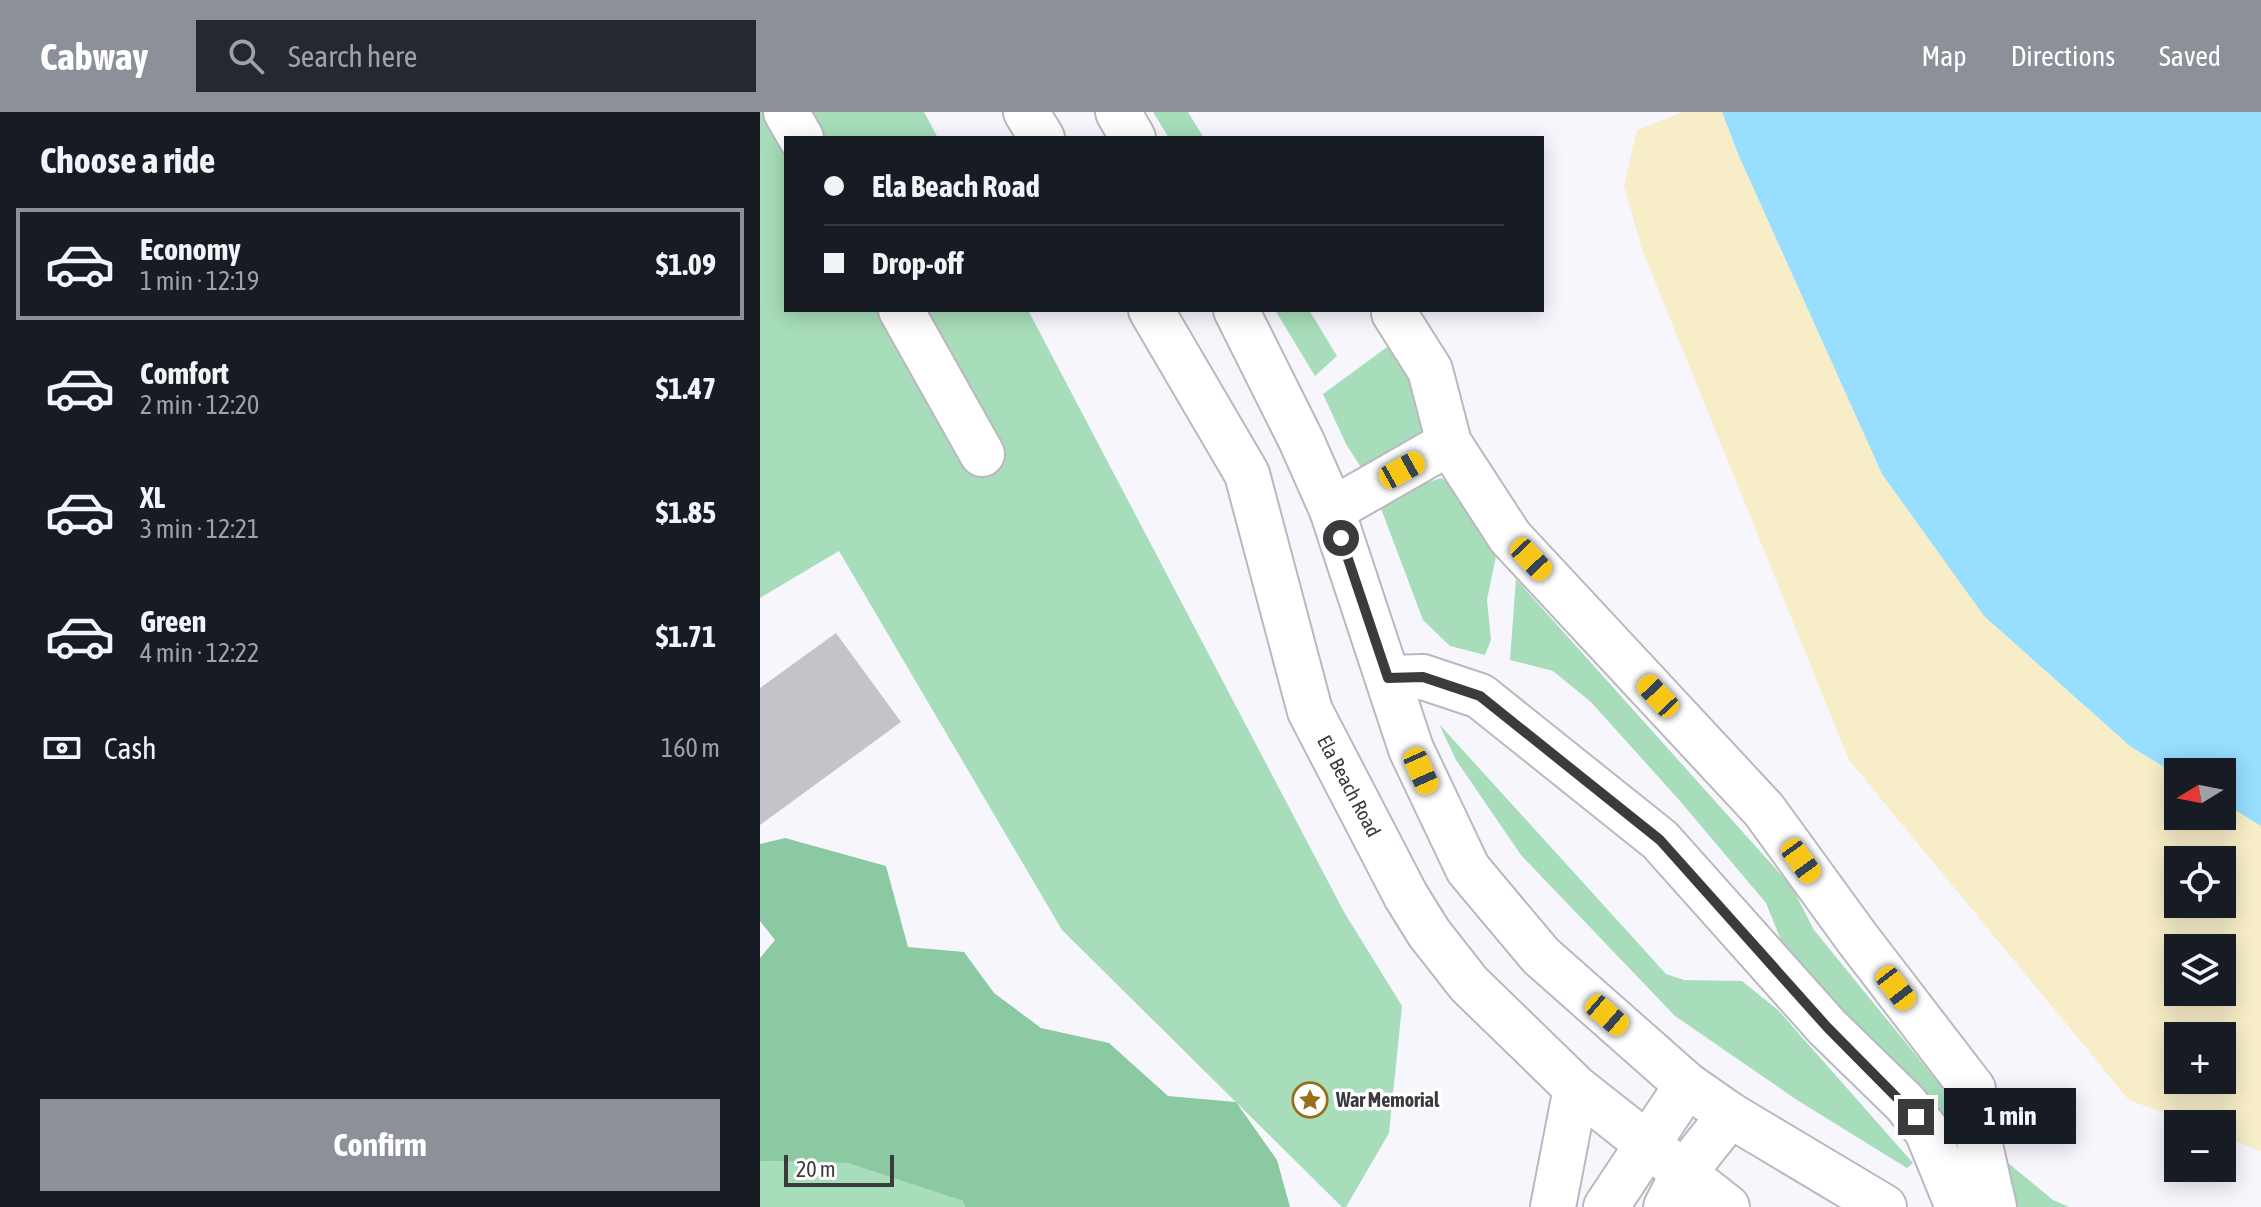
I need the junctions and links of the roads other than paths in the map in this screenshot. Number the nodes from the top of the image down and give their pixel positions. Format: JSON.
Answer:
{"nodes":[{"id":1,"x":786,"y":112,"type":"edge"},
{"id":2,"x":1026,"y":112,"type":"edge"},
{"id":3,"x":1118,"y":112,"type":"edge"},
{"id":4,"x":800,"y":136,"type":"edge"},
{"id":5,"x":1041,"y":136,"type":"edge"},
{"id":6,"x":1132,"y":136,"type":"edge"},
{"id":7,"x":902,"y":312,"type":"edge"},
{"id":8,"x":1152,"y":312,"type":"edge"},
{"id":9,"x":1237,"y":312,"type":"edge"},
{"id":10,"x":1394,"y":313,"type":"dead end"},
{"id":11,"x":1449,"y":443,"type":"junction"},
{"id":12,"x":982,"y":454,"type":"dead end"},
{"id":13,"x":1332,"y":510,"type":"junction"},
{"id":14,"x":1388,"y":678,"type":"junction"},
{"id":15,"x":1687,"y":1085,"type":"junction"},
{"id":16,"x":1576,"y":1088,"type":"junction"},
{"id":17,"x":1730,"y":1115,"type":"junction"},
{"id":18,"x":1647,"y":1145,"type":"junction"},
{"id":19,"x":1674,"y":1191,"type":"edge"},
{"id":20,"x":1553,"y":1207,"type":"edge"},
{"id":21,"x":1606,"y":1207,"type":"edge"},
{"id":22,"x":1727,"y":1207,"type":"edge"},
{"id":23,"x":1884,"y":1207,"type":"edge"},
{"id":24,"x":1958,"y":1207,"type":"edge"},
{"id":25,"x":1994,"y":1207,"type":"edge"}],
"edges":[{"from":1,"to":4,"type":"main road"},
{"from":2,"to":5,"type":"main road"},
{"from":3,"to":6,"type":"main road"},
{"from":7,"to":12,"type":"main road"},
{"from":8,"to":16,"type":"main road","name":"Ela Beach Road"},
{"from":9,"to":13,"type":"main road"},
{"from":10,"to":11,"type":"main road"},
{"from":11,"to":13,"type":"main road"},
{"from":11,"to":25,"type":"main road"},
{"from":13,"to":14,"type":"main road"},
{"from":14,"to":15,"type":"main road"},
{"from":14,"to":24,"type":"main road"},
{"from":15,"to":17,"type":"main road"},
{"from":15,"to":18,"type":"main road"},
{"from":16,"to":18,"type":"main road","name":"Ela Beach Road"},
{"from":16,"to":20,"type":"main road"},
{"from":17,"to":19,"type":"main road"},
{"from":17,"to":23,"type":"main road"},
{"from":18,"to":19,"type":"main road","name":"Ela Beach Road"},
{"from":18,"to":21,"type":"main road"},
{"from":19,"to":22,"type":"main road","name":"Ela Beach Road"}]}
